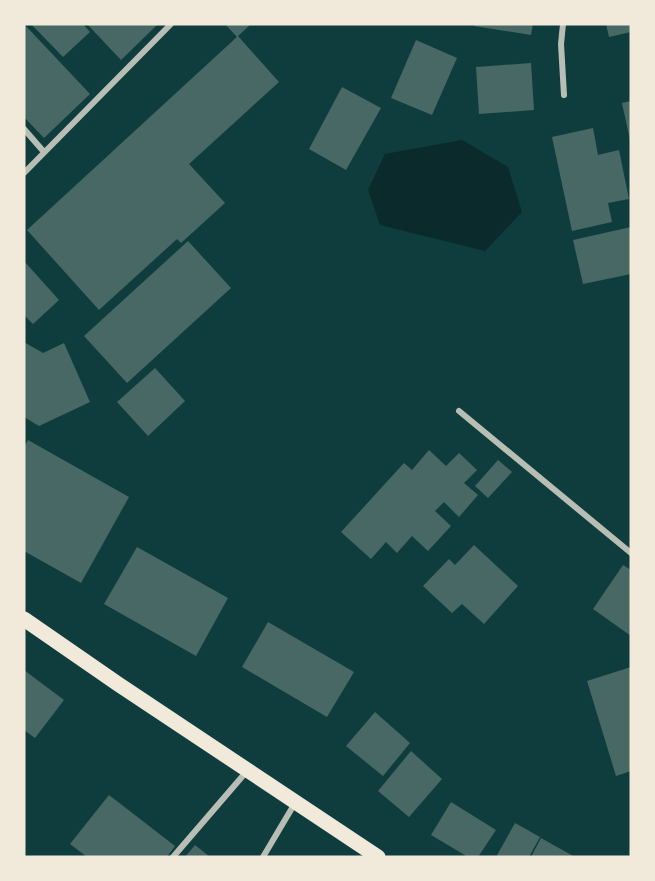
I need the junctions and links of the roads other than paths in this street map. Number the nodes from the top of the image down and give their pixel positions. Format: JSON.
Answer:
{"nodes":[{"id":1,"x":171,"y":24,"type":"edge"},
{"id":2,"x":563,"y":24,"type":"edge"},
{"id":3,"x":564,"y":95,"type":"dead end"},
{"id":4,"x":24,"y":129,"type":"edge"},
{"id":5,"x":44,"y":152,"type":"junction"},
{"id":6,"x":24,"y":173,"type":"edge"},
{"id":7,"x":459,"y":411,"type":"dead end"},
{"id":8,"x":631,"y":553,"type":"edge"},
{"id":9,"x":24,"y":619,"type":"edge"},
{"id":10,"x":248,"y":771,"type":"junction"},
{"id":11,"x":295,"y":802,"type":"junction"},
{"id":12,"x":173,"y":857,"type":"edge"},
{"id":13,"x":263,"y":857,"type":"edge"},
{"id":14,"x":378,"y":857,"type":"edge"}],
"edges":[{"from":1,"to":5,"type":"street"},
{"from":2,"to":3,"type":"street"},
{"from":4,"to":5,"type":"street"},
{"from":5,"to":6,"type":"street"},
{"from":7,"to":8,"type":"street"},
{"from":9,"to":10,"type":"main road"},
{"from":10,"to":11,"type":"main road"},
{"from":10,"to":12,"type":"street"},
{"from":11,"to":13,"type":"street"},
{"from":11,"to":14,"type":"main road"}]}
